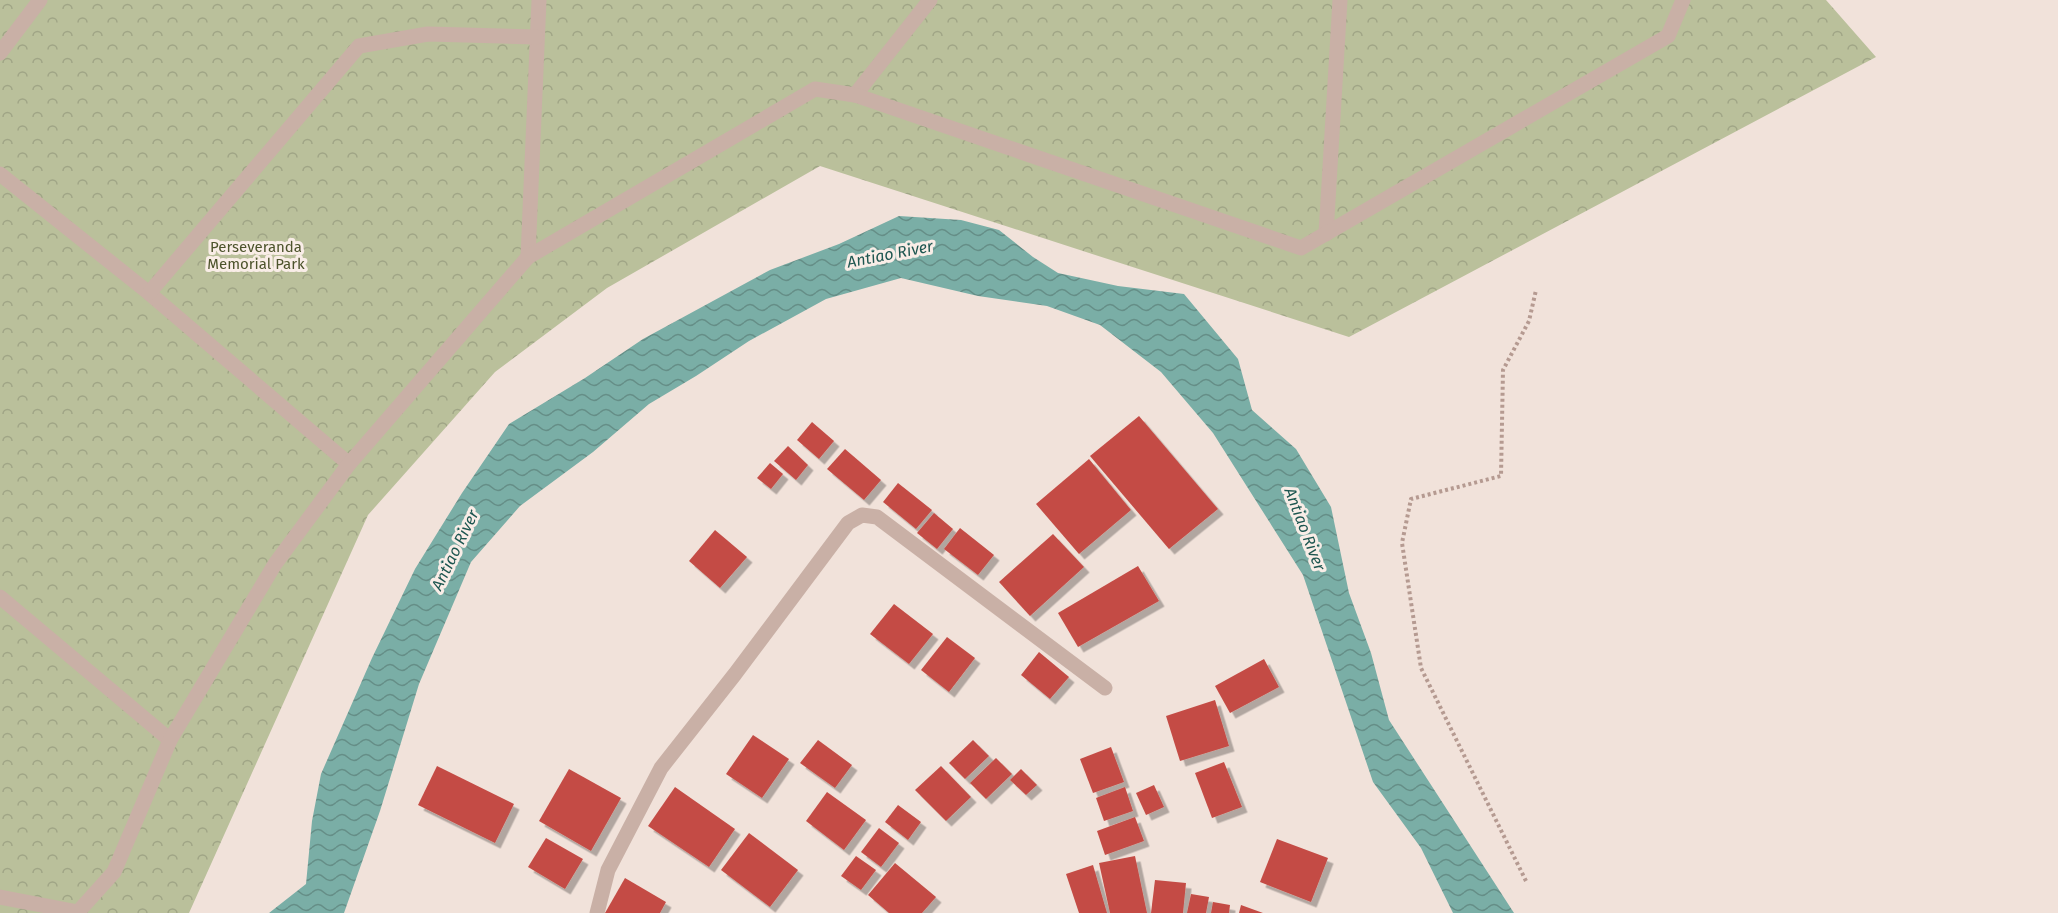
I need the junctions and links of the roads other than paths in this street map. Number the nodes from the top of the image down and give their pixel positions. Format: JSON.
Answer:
{"nodes":[{"id":1,"x":40,"y":0,"type":"edge"},
{"id":2,"x":539,"y":0,"type":"edge"},
{"id":3,"x":930,"y":0,"type":"edge"},
{"id":4,"x":1340,"y":0,"type":"edge"},
{"id":5,"x":1683,"y":0,"type":"edge"},
{"id":6,"x":536,"y":37,"type":"junction"},
{"id":7,"x":0,"y":53,"type":"edge"},
{"id":8,"x":855,"y":95,"type":"junction"},
{"id":9,"x":0,"y":174,"type":"edge"},
{"id":10,"x":1326,"y":234,"type":"junction"},
{"id":11,"x":528,"y":257,"type":"junction"},
{"id":12,"x":148,"y":293,"type":"junction"},
{"id":13,"x":349,"y":464,"type":"junction"},
{"id":14,"x":0,"y":597,"type":"edge"},
{"id":15,"x":1105,"y":688,"type":"dead end"},
{"id":16,"x":170,"y":740,"type":"junction"},
{"id":17,"x":0,"y":897,"type":"edge"},
{"id":18,"x":597,"y":913,"type":"edge"}],
"edges":[{"from":1,"to":7,"type":"street"},
{"from":2,"to":6,"type":"street"},
{"from":3,"to":8,"type":"street"},
{"from":4,"to":10,"type":"street"},
{"from":5,"to":10,"type":"street"},
{"from":6,"to":11,"type":"street"},
{"from":6,"to":12,"type":"street"},
{"from":8,"to":10,"type":"street"},
{"from":8,"to":11,"type":"street"},
{"from":9,"to":12,"type":"street"},
{"from":11,"to":13,"type":"street"},
{"from":12,"to":13,"type":"street"},
{"from":13,"to":16,"type":"street"},
{"from":14,"to":16,"type":"street"},
{"from":15,"to":18,"type":"street"},
{"from":16,"to":17,"type":"street"}]}
